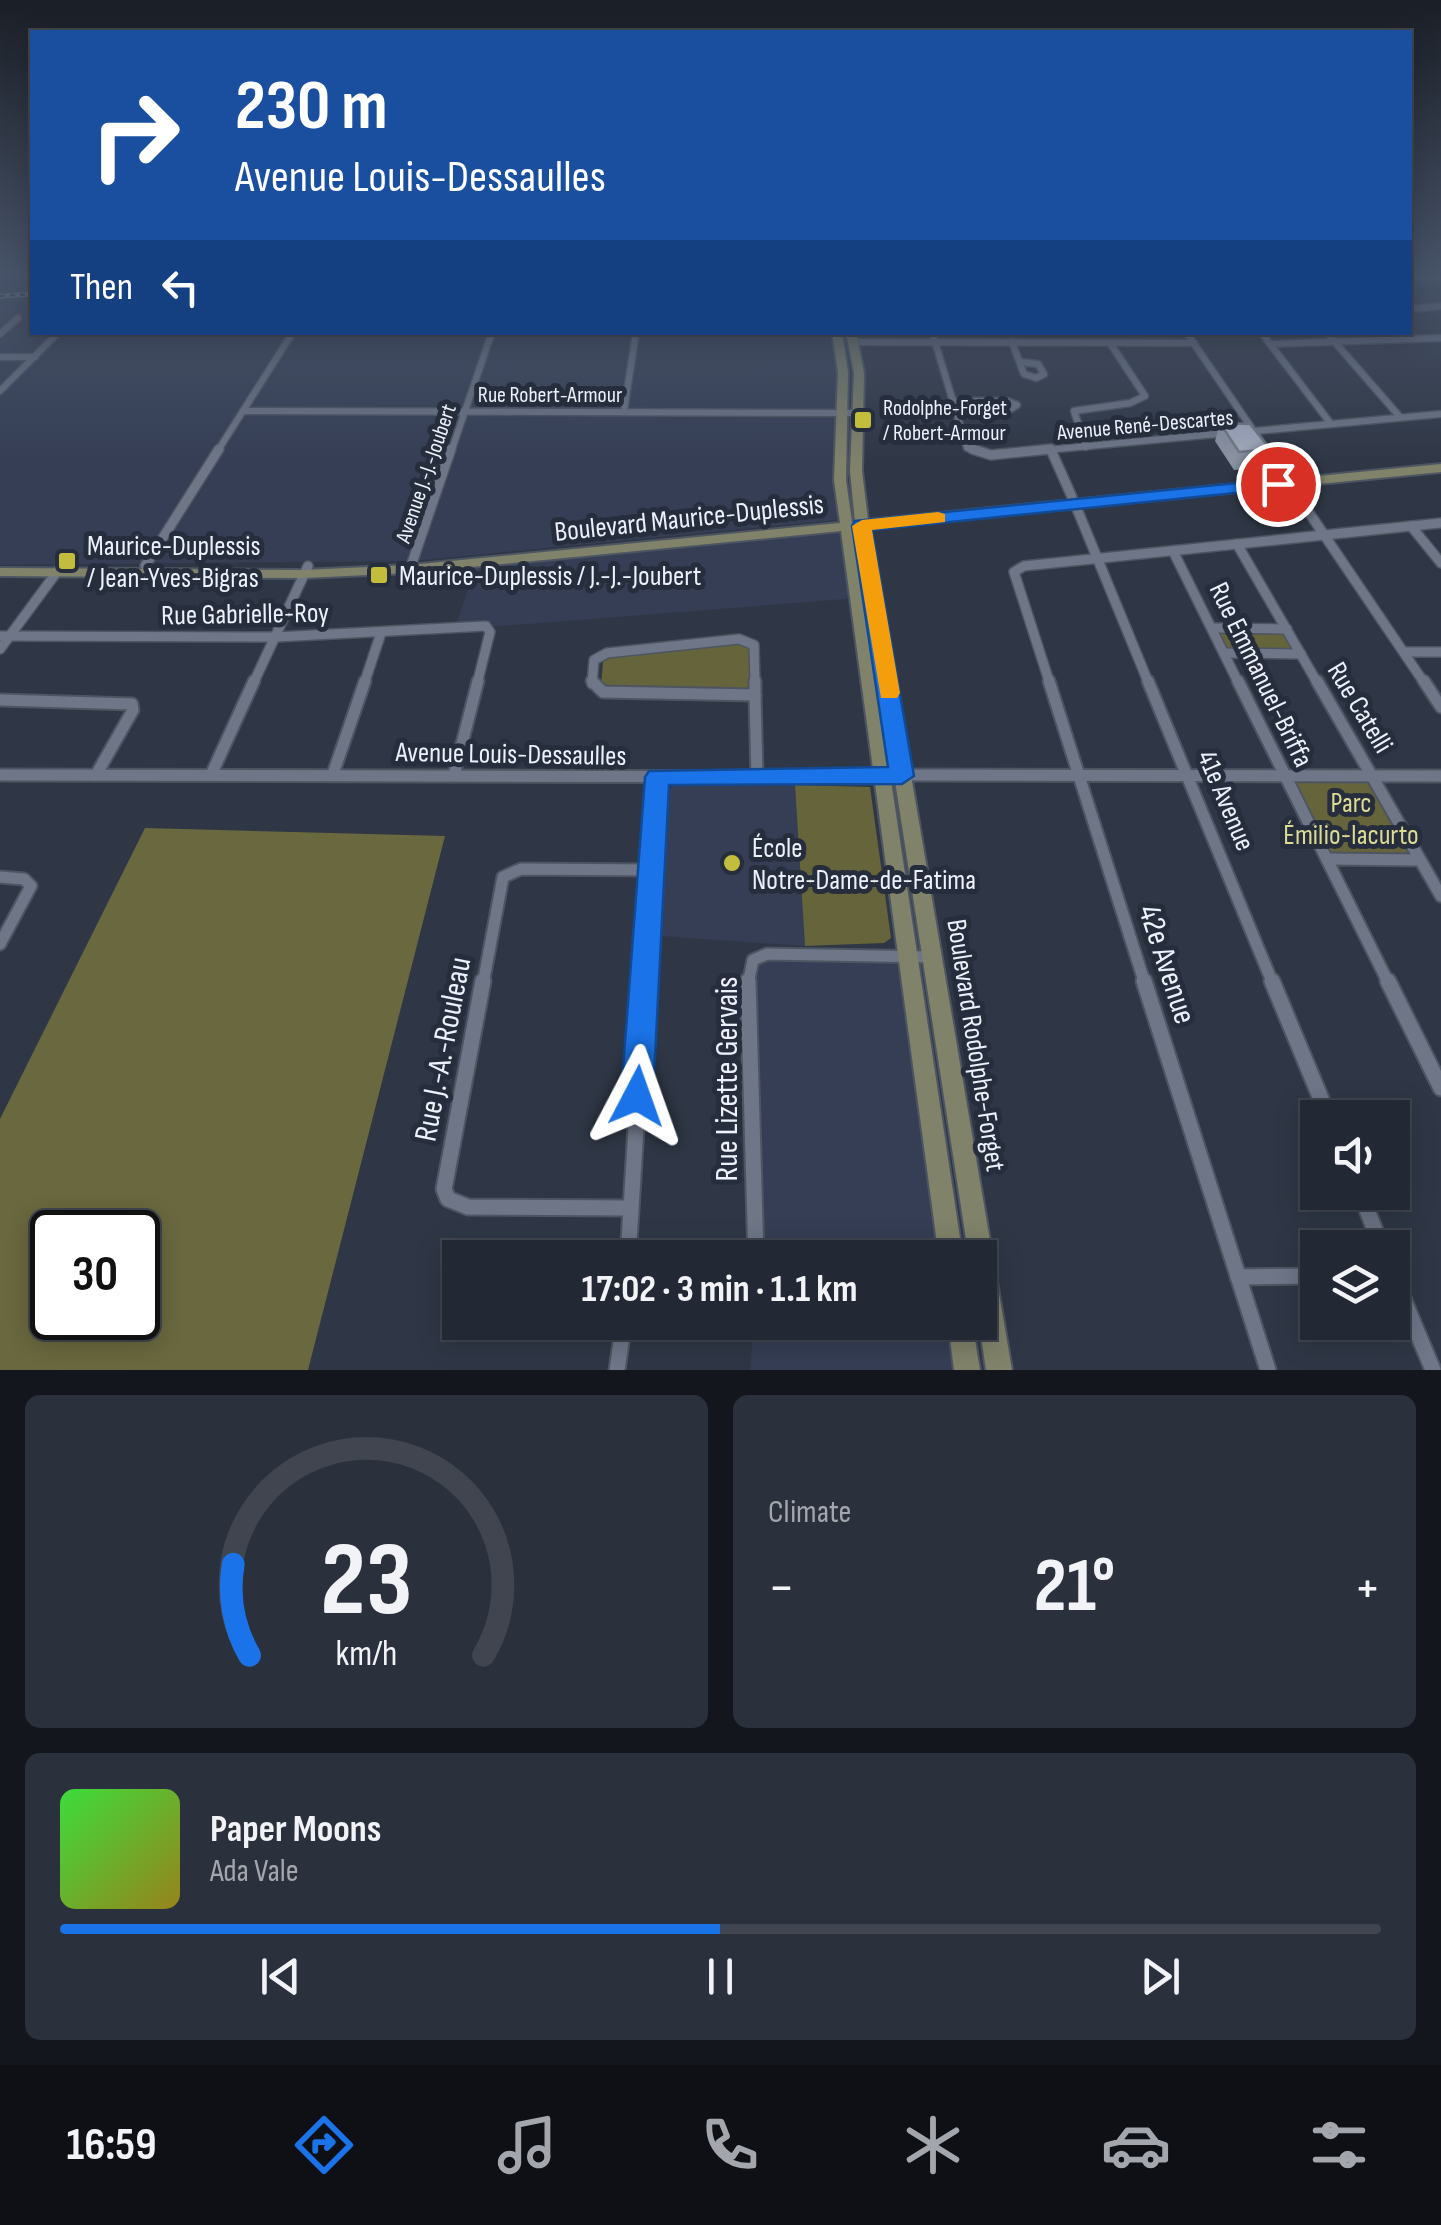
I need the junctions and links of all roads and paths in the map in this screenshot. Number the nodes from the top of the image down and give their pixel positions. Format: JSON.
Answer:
{"nodes":[{"id":1,"x":56,"y":335,"type":"edge"},
{"id":2,"x":291,"y":335,"type":"edge"},
{"id":3,"x":491,"y":335,"type":"edge"},
{"id":4,"x":636,"y":335,"type":"edge"},
{"id":5,"x":835,"y":335,"type":"edge"},
{"id":6,"x":933,"y":335,"type":"edge"},
{"id":7,"x":1188,"y":335,"type":"edge"},
{"id":8,"x":1263,"y":335,"type":"edge"},
{"id":9,"x":1328,"y":335,"type":"edge"},
{"id":10,"x":1400,"y":335,"type":"edge"},
{"id":11,"x":853,"y":337,"type":"edge"},
{"id":12,"x":1441,"y":338,"type":"edge"},
{"id":13,"x":1407,"y":341,"type":"junction"},
{"id":14,"x":935,"y":342,"type":"junction"},
{"id":15,"x":1012,"y":342,"type":"junction"},
{"id":16,"x":1110,"y":342,"type":"junction"},
{"id":17,"x":1194,"y":343,"type":"junction"},
{"id":18,"x":1270,"y":344,"type":"junction"},
{"id":19,"x":1336,"y":344,"type":"junction"},
{"id":20,"x":0,"y":357,"type":"edge"},
{"id":21,"x":34,"y":357,"type":"junction"},
{"id":22,"x":1020,"y":362,"type":"dead end"},
{"id":23,"x":843,"y":372,"type":"junction"},
{"id":24,"x":859,"y":373,"type":"junction"},
{"id":25,"x":0,"y":391,"type":"edge"},
{"id":26,"x":955,"y":406,"type":"junction"},
{"id":27,"x":243,"y":411,"type":"junction"},
{"id":28,"x":465,"y":411,"type":"junction"},
{"id":29,"x":624,"y":412,"type":"junction"},
{"id":30,"x":841,"y":412,"type":"junction"},
{"id":31,"x":856,"y":412,"type":"junction"},
{"id":32,"x":1441,"y":414,"type":"edge"},
{"id":33,"x":1400,"y":418,"type":"junction"},
{"id":34,"x":1331,"y":424,"type":"junction"},
{"id":35,"x":1254,"y":431,"type":"junction"},
{"id":36,"x":1086,"y":446,"type":"junction"},
{"id":37,"x":1051,"y":450,"type":"junction"},
{"id":38,"x":1441,"y":465,"type":"edge"},
{"id":39,"x":1287,"y":480,"type":"junction"},
{"id":40,"x":1073,"y":501,"type":"junction"},
{"id":41,"x":854,"y":522,"type":"junction"},
{"id":42,"x":1441,"y":523,"type":"edge"},
{"id":43,"x":1412,"y":526,"type":"junction"},
{"id":44,"x":1324,"y":535,"type":"junction"},
{"id":45,"x":1237,"y":544,"type":"junction"},
{"id":46,"x":1172,"y":551,"type":"junction"},
{"id":47,"x":1097,"y":558,"type":"junction"},
{"id":48,"x":1441,"y":563,"type":"edge"},
{"id":49,"x":0,"y":564,"type":"edge"},
{"id":50,"x":411,"y":565,"type":"junction"},
{"id":51,"x":144,"y":566,"type":"junction"},
{"id":52,"x":59,"y":569,"type":"junction"},
{"id":53,"x":306,"y":570,"type":"junction"},
{"id":54,"x":0,"y":572,"type":"edge"},
{"id":55,"x":1213,"y":628,"type":"junction"},
{"id":56,"x":1287,"y":628,"type":"junction"},
{"id":57,"x":381,"y":633,"type":"junction"},
{"id":58,"x":5,"y":636,"type":"edge"},
{"id":59,"x":276,"y":638,"type":"junction"},
{"id":60,"x":0,"y":649,"type":"edge"},
{"id":61,"x":1404,"y":652,"type":"junction"},
{"id":62,"x":1441,"y":652,"type":"edge"},
{"id":63,"x":1224,"y":653,"type":"junction"},
{"id":64,"x":1301,"y":654,"type":"junction"},
{"id":65,"x":756,"y":695,"type":"junction"},
{"id":66,"x":0,"y":700,"type":"edge"},
{"id":67,"x":1441,"y":707,"type":"edge"},
{"id":68,"x":333,"y":774,"type":"junction"},
{"id":69,"x":1078,"y":774,"type":"junction"},
{"id":70,"x":1186,"y":774,"type":"junction"},
{"id":71,"x":0,"y":775,"type":"edge"},
{"id":72,"x":96,"y":775,"type":"junction"},
{"id":73,"x":211,"y":775,"type":"junction"},
{"id":74,"x":454,"y":775,"type":"junction"},
{"id":75,"x":1284,"y":775,"type":"junction"},
{"id":76,"x":1372,"y":775,"type":"junction"},
{"id":77,"x":893,"y":776,"type":"junction"},
{"id":78,"x":1441,"y":776,"type":"edge"},
{"id":79,"x":658,"y":777,"type":"junction"},
{"id":80,"x":757,"y":777,"type":"junction"},
{"id":81,"x":1326,"y":859,"type":"junction"},
{"id":82,"x":1420,"y":860,"type":"junction"},
{"id":83,"x":651,"y":870,"type":"junction"},
{"id":84,"x":0,"y":877,"type":"edge"},
{"id":85,"x":1441,"y":896,"type":"edge"},
{"id":86,"x":0,"y":944,"type":"edge"},
{"id":87,"x":921,"y":957,"type":"junction"},
{"id":88,"x":1441,"y":1088,"type":"edge"},
{"id":89,"x":1322,"y":1100,"type":"edge"},
{"id":90,"x":630,"y":1208,"type":"junction"},
{"id":91,"x":629,"y":1240,"type":"edge"},
{"id":92,"x":755,"y":1240,"type":"edge"},
{"id":93,"x":949,"y":1240,"type":"edge"},
{"id":94,"x":974,"y":1240,"type":"edge"},
{"id":95,"x":1300,"y":1276,"type":"edge"},
{"id":96,"x":1238,"y":1277,"type":"junction"},
{"id":97,"x":1410,"y":1315,"type":"edge"},
{"id":98,"x":623,"y":1340,"type":"edge"},
{"id":99,"x":963,"y":1340,"type":"edge"},
{"id":100,"x":993,"y":1340,"type":"edge"},
{"id":101,"x":617,"y":1370,"type":"edge"},
{"id":102,"x":968,"y":1370,"type":"edge"},
{"id":103,"x":999,"y":1370,"type":"edge"},
{"id":104,"x":1268,"y":1370,"type":"edge"},
{"id":105,"x":1433,"y":1370,"type":"edge"}],
"edges":[{"from":1,"to":21,"type":"street"},
{"from":2,"to":27,"type":"street"},
{"from":3,"to":28,"type":"street","name":"Avenue J.-J.-Joubert"},
{"from":4,"to":29,"type":"street"},
{"from":5,"to":23,"type":"street","name":"Boulevard Rodolphe-Forget"},
{"from":6,"to":14,"type":"street"},
{"from":7,"to":17,"type":"street"},
{"from":8,"to":18,"type":"street"},
{"from":9,"to":19,"type":"street"},
{"from":10,"to":13,"type":"street"},
{"from":11,"to":14,"type":"street"},
{"from":11,"to":24,"type":"street","name":"Boulevard Rodolphe-Forget"},
{"from":12,"to":13,"type":"street"},
{"from":13,"to":19,"type":"street"},
{"from":14,"to":15,"type":"street"},
{"from":14,"to":26,"type":"street"},
{"from":15,"to":16,"type":"street"},
{"from":15,"to":22,"type":"street"},
{"from":16,"to":17,"type":"street"},
{"from":16,"to":36,"type":"street"},
{"from":17,"to":35,"type":"street"},
{"from":18,"to":19,"type":"street"},
{"from":18,"to":34,"type":"street"},
{"from":19,"to":33,"type":"street"},
{"from":20,"to":21,"type":"street"},
{"from":21,"to":25,"type":"street"},
{"from":23,"to":24,"type":"street"},
{"from":23,"to":30,"type":"street","name":"Boulevard Rodolphe-Forget"},
{"from":24,"to":31,"type":"street","name":"Boulevard Rodolphe-Forget"},
{"from":26,"to":26,"type":"street"},
{"from":26,"to":37,"type":"street","name":"Avenue René-Descartes"},
{"from":27,"to":28,"type":"street","name":"Rue Robert-Armour"},
{"from":27,"to":51,"type":"street"},
{"from":28,"to":29,"type":"street","name":"Rue Robert-Armour"},
{"from":28,"to":50,"type":"street","name":"Avenue J.-J.-Joubert"},
{"from":29,"to":30,"type":"street","name":"Rue Robert-Armour"},
{"from":30,"to":31,"type":"street","name":"Rue Robert-Armour"},
{"from":30,"to":41,"type":"street","name":"Boulevard Rodolphe-Forget"},
{"from":31,"to":41,"type":"street","name":"Boulevard Rodolphe-Forget"},
{"from":32,"to":33,"type":"street","name":"Avenue René-Descartes"},
{"from":33,"to":34,"type":"street","name":"Avenue René-Descartes"},
{"from":34,"to":35,"type":"street","name":"Avenue René-Descartes"},
{"from":35,"to":36,"type":"street","name":"Avenue René-Descartes"},
{"from":35,"to":39,"type":"street"},
{"from":36,"to":37,"type":"street","name":"Avenue René-Descartes"},
{"from":37,"to":40,"type":"street","name":"41e Avenue"},
{"from":38,"to":39,"type":"street","name":"Boulevard Maurice-Duplessis"},
{"from":39,"to":40,"type":"street","name":"Boulevard Maurice-Duplessis"},
{"from":39,"to":44,"type":"street"},
{"from":40,"to":41,"type":"street","name":"Boulevard Maurice-Duplessis"},
{"from":40,"to":47,"type":"street","name":"41e Avenue"},
{"from":41,"to":50,"type":"street","name":"Boulevard Maurice-Duplessis"},
{"from":41,"to":77,"type":"street","name":"Boulevard Rodolphe-Forget"},
{"from":42,"to":43,"type":"street"},
{"from":43,"to":44,"type":"street"},
{"from":43,"to":48,"type":"street"},
{"from":44,"to":45,"type":"street"},
{"from":44,"to":61,"type":"street"},
{"from":45,"to":46,"type":"street"},
{"from":45,"to":56,"type":"street","name":"Rue Catelli"},
{"from":46,"to":47,"type":"street"},
{"from":46,"to":55,"type":"street","name":"Rue Emmanuel-Briffa"},
{"from":47,"to":69,"type":"street","name":"42e Avenue"},
{"from":47,"to":70,"type":"street","name":"41e Avenue"},
{"from":49,"to":52,"type":"street","name":"Boulevard Maurice-Duplessis"},
{"from":50,"to":53,"type":"street","name":"Boulevard Maurice-Duplessis"},
{"from":51,"to":52,"type":"street","name":"Boulevard Maurice-Duplessis"},
{"from":51,"to":53,"type":"street","name":"Boulevard Maurice-Duplessis"},
{"from":52,"to":53,"type":"street","name":"Boulevard Maurice-Duplessis"},
{"from":52,"to":54,"type":"street","name":"Boulevard Maurice-Duplessis"},
{"from":52,"to":58,"type":"street"},
{"from":53,"to":59,"type":"street"},
{"from":55,"to":56,"type":"street"},
{"from":55,"to":63,"type":"street","name":"Rue Emmanuel-Briffa"},
{"from":56,"to":64,"type":"street","name":"Rue Catelli"},
{"from":57,"to":59,"type":"street","name":"Rue Gabrielle-Roy"},
{"from":57,"to":68,"type":"street"},
{"from":57,"to":74,"type":"street","name":"Rue Gabrielle-Roy"},
{"from":58,"to":59,"type":"street","name":"Rue Gabrielle-Roy"},
{"from":58,"to":60,"type":"street"},
{"from":59,"to":73,"type":"street"},
{"from":61,"to":62,"type":"street"},
{"from":61,"to":67,"type":"street"},
{"from":63,"to":64,"type":"street"},
{"from":63,"to":75,"type":"street","name":"Rue Emmanuel-Briffa"},
{"from":64,"to":76,"type":"street","name":"Rue Catelli"},
{"from":65,"to":65,"type":"street"},
{"from":65,"to":80,"type":"street"},
{"from":66,"to":72,"type":"street"},
{"from":68,"to":73,"type":"street","name":"Avenue Louis-Dessaulles"},
{"from":68,"to":74,"type":"street","name":"Avenue Louis-Dessaulles"},
{"from":69,"to":70,"type":"street","name":"Avenue Louis-Dessaulles"},
{"from":69,"to":77,"type":"street","name":"Avenue Louis-Dessaulles"},
{"from":69,"to":96,"type":"street","name":"42e Avenue"},
{"from":70,"to":75,"type":"street","name":"Avenue Louis-Dessaulles"},
{"from":70,"to":89,"type":"street","name":"41e Avenue"},
{"from":71,"to":72,"type":"street","name":"Avenue Louis-Dessaulles"},
{"from":72,"to":73,"type":"street","name":"Avenue Louis-Dessaulles"},
{"from":74,"to":79,"type":"street","name":"Avenue Louis-Dessaulles"},
{"from":75,"to":76,"type":"street","name":"Avenue Louis-Dessaulles"},
{"from":75,"to":81,"type":"street","name":"Rue Emmanuel-Briffa"},
{"from":76,"to":78,"type":"street","name":"Avenue Louis-Dessaulles"},
{"from":76,"to":82,"type":"street","name":"Rue Catelli"},
{"from":77,"to":80,"type":"street","name":"Avenue Louis-Dessaulles"},
{"from":77,"to":87,"type":"street","name":"Boulevard Rodolphe-Forget"},
{"from":79,"to":80,"type":"street","name":"Avenue Louis-Dessaulles"},
{"from":79,"to":83,"type":"street"},
{"from":81,"to":82,"type":"street"},
{"from":81,"to":88,"type":"street","name":"Rue Emmanuel-Briffa"},
{"from":82,"to":85,"type":"street","name":"Rue Catelli"},
{"from":83,"to":90,"type":"street"},
{"from":83,"to":90,"type":"street","name":"Rue J.-A.-Rouleau"},
{"from":84,"to":86,"type":"street"},
{"from":87,"to":92,"type":"street","name":"Rue Lizette Gervais"},
{"from":87,"to":93,"type":"street","name":"Boulevard Rodolphe-Forget"},
{"from":87,"to":94,"type":"street","name":"Boulevard Rodolphe-Forget"},
{"from":90,"to":91,"type":"street"},
{"from":95,"to":96,"type":"street"},
{"from":96,"to":104,"type":"street","name":"42e Avenue"},
{"from":97,"to":105,"type":"street"},
{"from":98,"to":101,"type":"street"},
{"from":99,"to":102,"type":"street"},
{"from":100,"to":103,"type":"street","name":"Boulevard Rodolphe-Forget"}]}
